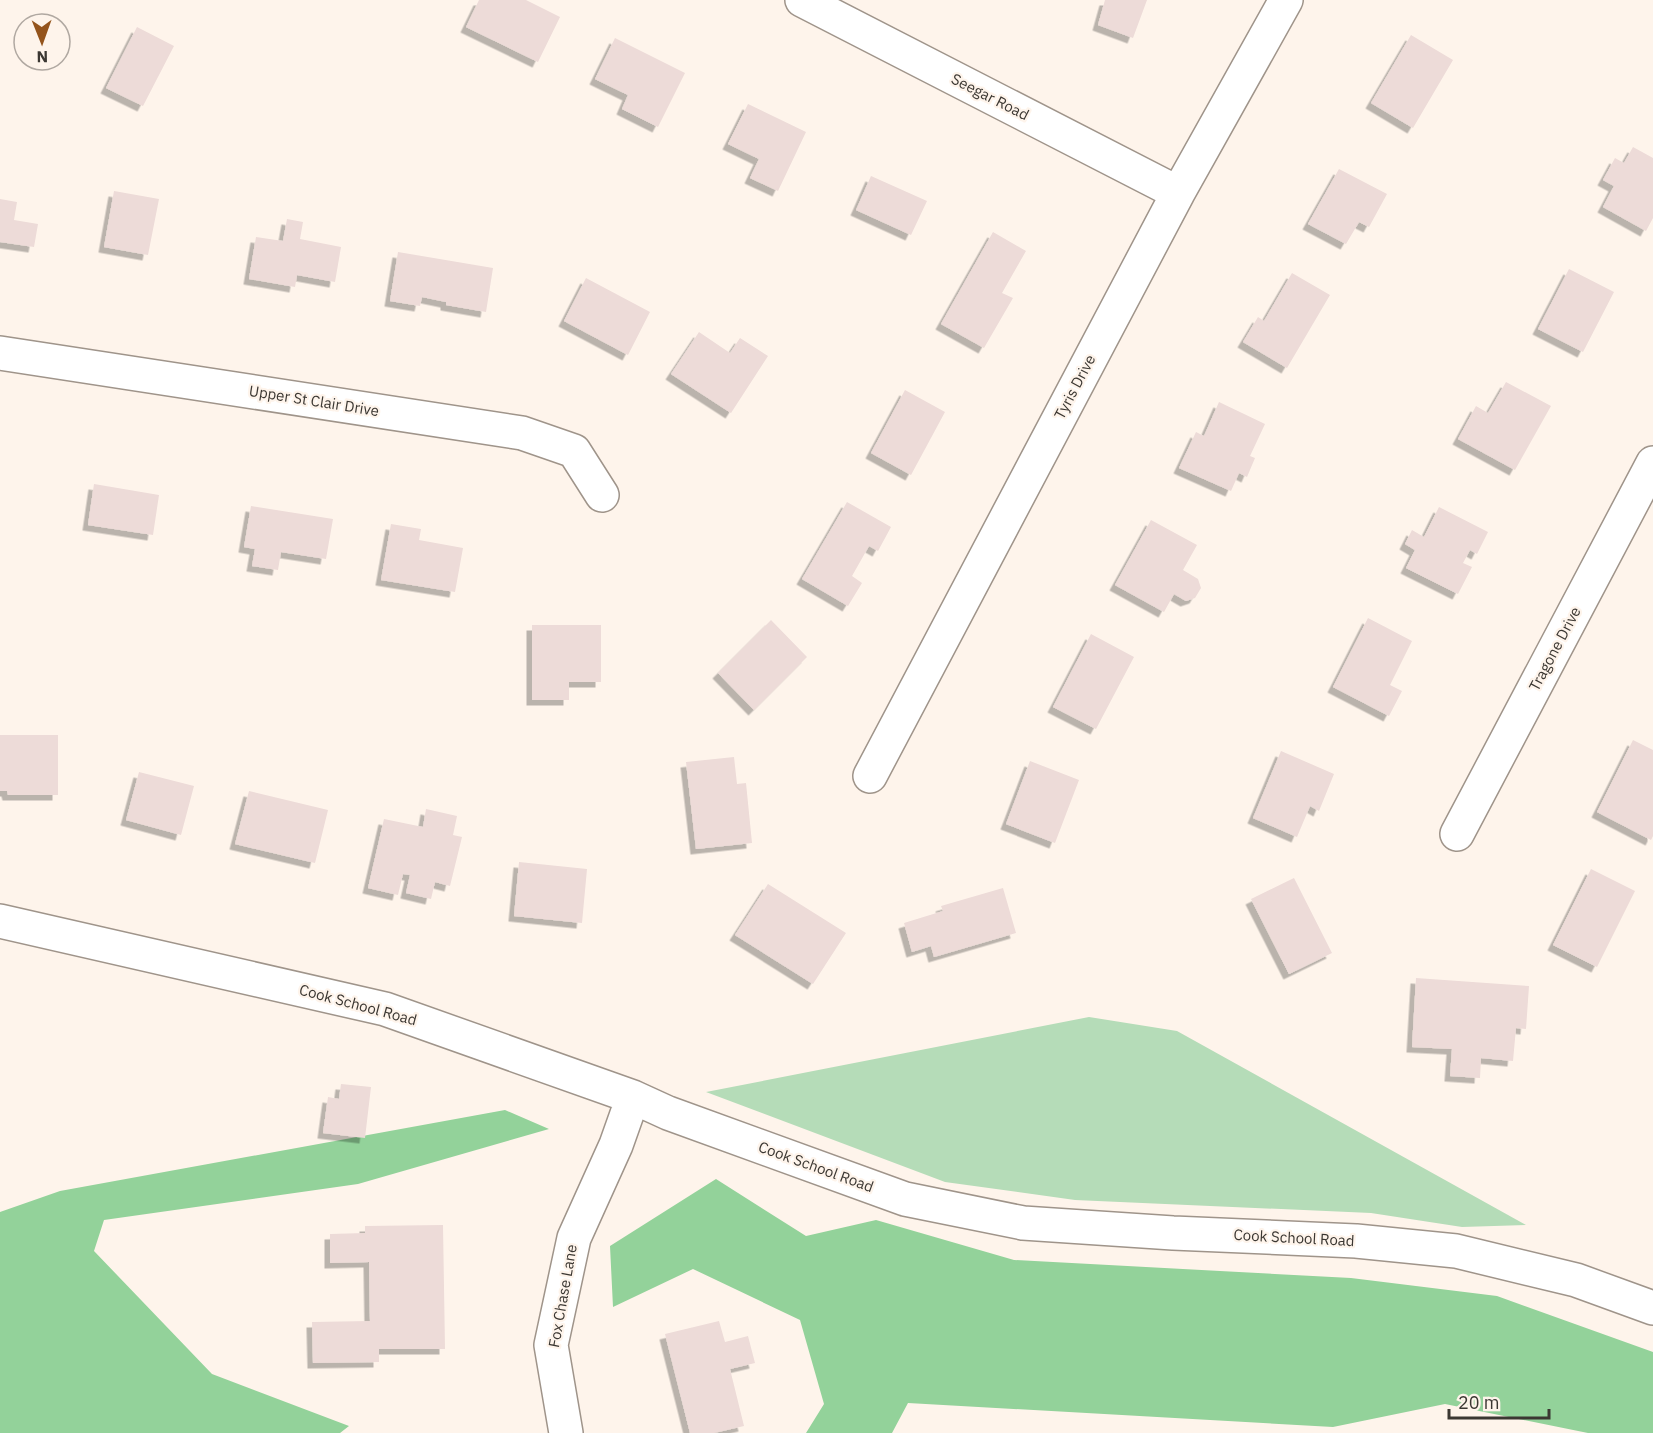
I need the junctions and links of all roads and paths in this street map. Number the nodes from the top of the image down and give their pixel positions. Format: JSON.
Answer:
{"nodes":[{"id":1,"x":802,"y":0,"type":"edge"},
{"id":2,"x":1286,"y":0,"type":"edge"},
{"id":3,"x":1178,"y":193,"type":"junction"},
{"id":4,"x":0,"y":353,"type":"edge"},
{"id":5,"x":1653,"y":464,"type":"edge"},
{"id":6,"x":602,"y":495,"type":"dead end"},
{"id":7,"x":870,"y":776,"type":"dead end"},
{"id":8,"x":1457,"y":834,"type":"dead end"},
{"id":9,"x":0,"y":921,"type":"edge"},
{"id":10,"x":633,"y":1097,"type":"junction"},
{"id":11,"x":1653,"y":1308,"type":"edge"},
{"id":12,"x":566,"y":1433,"type":"edge"}],
"edges":[{"from":1,"to":3,"type":"street","name":"Seegar Road"},
{"from":2,"to":3,"type":"street","name":"Tyris Drive"},
{"from":3,"to":7,"type":"street","name":"Tyris Drive"},
{"from":4,"to":6,"type":"street","name":"Upper St Clair Drive"},
{"from":5,"to":8,"type":"street","name":"Tragone Drive"},
{"from":9,"to":10,"type":"street","name":"Cook School Road"},
{"from":10,"to":11,"type":"street","name":"Cook School Road"},
{"from":10,"to":12,"type":"street","name":"Fox Chase Lane"}]}
